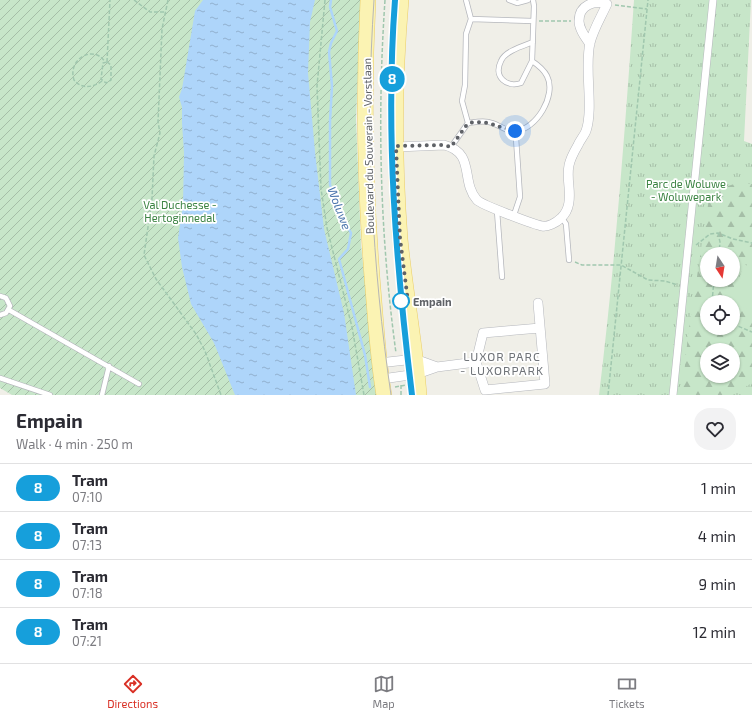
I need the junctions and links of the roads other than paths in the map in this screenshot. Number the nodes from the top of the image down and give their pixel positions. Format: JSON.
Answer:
{"nodes":[{"id":1,"x":368,"y":0,"type":"edge"},
{"id":2,"x":401,"y":0,"type":"edge"},
{"id":3,"x":466,"y":0,"type":"edge"},
{"id":4,"x":509,"y":0,"type":"edge"},
{"id":5,"x":528,"y":0,"type":"edge"},
{"id":6,"x":533,"y":0,"type":"edge"},
{"id":7,"x":713,"y":0,"type":"edge"},
{"id":8,"x":471,"y":19,"type":"junction"},
{"id":9,"x":533,"y":21,"type":"junction"},
{"id":10,"x":533,"y":42,"type":"junction"},
{"id":11,"x":590,"y":44,"type":"junction"},
{"id":12,"x":532,"y":61,"type":"junction"},
{"id":13,"x":468,"y":123,"type":"junction"},
{"id":14,"x":516,"y":138,"type":"dead end"},
{"id":15,"x":396,"y":146,"type":"junction"},
{"id":16,"x":451,"y":147,"type":"junction"},
{"id":17,"x":497,"y":211,"type":"junction"},
{"id":18,"x":514,"y":215,"type":"junction"},
{"id":19,"x":562,"y":218,"type":"junction"},
{"id":20,"x":569,"y":260,"type":"road end"},
{"id":21,"x":502,"y":277,"type":"dead end"},
{"id":22,"x":0,"y":296,"type":"edge"},
{"id":23,"x":538,"y":303,"type":"dead end"},
{"id":24,"x":9,"y":310,"type":"junction"},
{"id":25,"x":0,"y":314,"type":"edge"},
{"id":26,"x":540,"y":328,"type":"junction"},
{"id":27,"x":476,"y":362,"type":"junction"},
{"id":28,"x":380,"y":363,"type":"junction"},
{"id":29,"x":108,"y":366,"type":"junction"},
{"id":30,"x":437,"y":367,"type":"junction"},
{"id":31,"x":0,"y":378,"type":"edge"},
{"id":32,"x":415,"y":378,"type":"edge"},
{"id":33,"x":139,"y":384,"type":"dead end"},
{"id":34,"x":386,"y":387,"type":"edge"},
{"id":35,"x":50,"y":395,"type":"edge"},
{"id":36,"x":102,"y":395,"type":"edge"},
{"id":37,"x":673,"y":395,"type":"edge"}],
"edges":[{"from":1,"to":28,"type":"main road","name":"Boulevard du Souverain - Vorstlaan"},
{"from":2,"to":15,"type":"main road"},
{"from":3,"to":8,"type":"lane"},
{"from":4,"to":5,"type":"lane"},
{"from":6,"to":9,"type":"lane"},
{"from":7,"to":37,"type":"street"},
{"from":8,"to":9,"type":"lane"},
{"from":8,"to":13,"type":"lane"},
{"from":9,"to":10,"type":"lane"},
{"from":10,"to":12,"type":"lane"},
{"from":10,"to":12,"type":"lane"},
{"from":11,"to":11,"type":"street"},
{"from":11,"to":19,"type":"street"},
{"from":12,"to":13,"type":"lane"},
{"from":13,"to":16,"type":"lane"},
{"from":14,"to":18,"type":"lane"},
{"from":15,"to":16,"type":"street"},
{"from":15,"to":32,"type":"main road"},
{"from":16,"to":17,"type":"street"},
{"from":17,"to":18,"type":"street"},
{"from":17,"to":21,"type":"lane"},
{"from":18,"to":19,"type":"street"},
{"from":19,"to":20,"type":"lane"},
{"from":22,"to":24,"type":"lane"},
{"from":23,"to":26,"type":"street"},
{"from":24,"to":25,"type":"lane"},
{"from":24,"to":29,"type":"lane"},
{"from":26,"to":27,"type":"street"},
{"from":26,"to":27,"type":"street"},
{"from":27,"to":30,"type":"street"},
{"from":28,"to":32,"type":"street"},
{"from":28,"to":34,"type":"main road","name":"Boulevard du Souverain - Vorstlaan"},
{"from":29,"to":33,"type":"lane"},
{"from":29,"to":36,"type":"lane"},
{"from":30,"to":32,"type":"street"},
{"from":30,"to":32,"type":"street"},
{"from":31,"to":35,"type":"lane"},
{"from":32,"to":34,"type":"street"}]}
